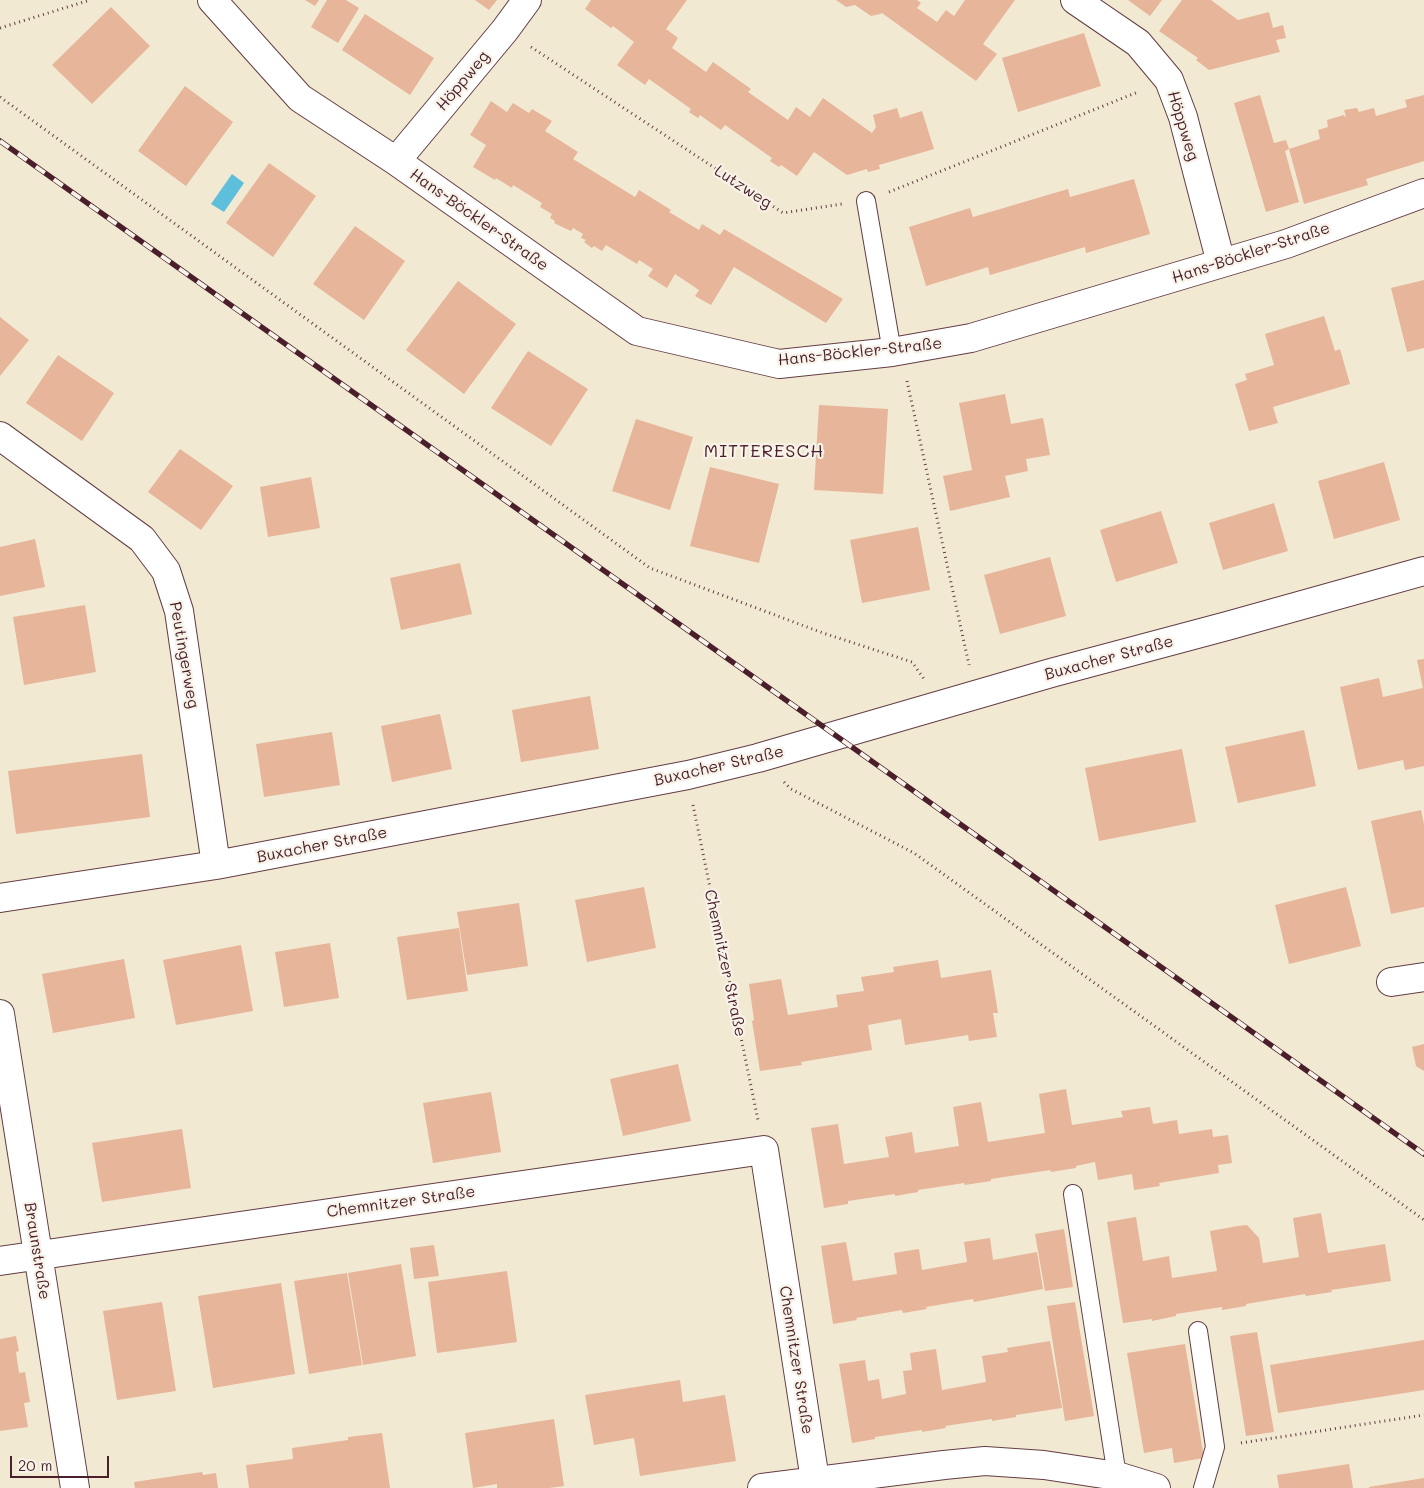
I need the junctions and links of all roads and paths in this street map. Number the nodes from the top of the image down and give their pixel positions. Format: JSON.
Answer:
{"nodes":[{"id":1,"x":90,"y":0,"type":"edge"},
{"id":2,"x":212,"y":0,"type":"edge"},
{"id":3,"x":527,"y":0,"type":"edge"},
{"id":4,"x":1075,"y":0,"type":"edge"},
{"id":5,"x":0,"y":28,"type":"edge"},
{"id":6,"x":506,"y":30,"type":"junction"},
{"id":7,"x":1169,"y":80,"type":"junction"},
{"id":8,"x":0,"y":97,"type":"edge"},
{"id":9,"x":396,"y":161,"type":"junction"},
{"id":10,"x":1424,"y":193,"type":"edge"},
{"id":11,"x":866,"y":201,"type":"junction"},
{"id":12,"x":1221,"y":263,"type":"junction"},
{"id":13,"x":896,"y":351,"type":"junction"},
{"id":14,"x":0,"y":436,"type":"edge"},
{"id":15,"x":1424,"y":571,"type":"edge"},
{"id":16,"x":976,"y":695,"type":"junction"},
{"id":17,"x":942,"y":705,"type":"junction"},
{"id":18,"x":758,"y":758,"type":"junction"},
{"id":19,"x":688,"y":775,"type":"junction"},
{"id":20,"x":216,"y":865,"type":"junction"},
{"id":21,"x":0,"y":898,"type":"edge"},
{"id":22,"x":1424,"y":977,"type":"edge"},
{"id":23,"x":1391,"y":982,"type":"dead end"},
{"id":24,"x":0,"y":1014,"type":"edge"},
{"id":25,"x":764,"y":1150,"type":"junction"},
{"id":26,"x":1073,"y":1194,"type":"dead end"},
{"id":27,"x":1424,"y":1220,"type":"edge"},
{"id":28,"x":37,"y":1255,"type":"junction"},
{"id":29,"x":0,"y":1261,"type":"edge"},
{"id":30,"x":1198,"y":1331,"type":"dead end"},
{"id":31,"x":1424,"y":1414,"type":"edge"},
{"id":32,"x":1215,"y":1447,"type":"junction"},
{"id":33,"x":1117,"y":1476,"type":"junction"},
{"id":34,"x":815,"y":1480,"type":"junction"},
{"id":35,"x":75,"y":1488,"type":"edge"},
{"id":36,"x":762,"y":1488,"type":"edge"},
{"id":37,"x":1156,"y":1488,"type":"edge"},
{"id":38,"x":1203,"y":1488,"type":"edge"}],
"edges":[{"from":1,"to":5,"type":"path"},
{"from":2,"to":9,"type":"street","name":"Hans-Böckler-Straße"},
{"from":3,"to":6,"type":"street","name":"Höppweg"},
{"from":4,"to":7,"type":"street","name":"Höppweg"},
{"from":6,"to":9,"type":"street","name":"Höppweg"},
{"from":6,"to":11,"type":"path","name":"Lutzweg"},
{"from":7,"to":11,"type":"path","name":"Lutzweg"},
{"from":7,"to":12,"type":"street","name":"Höppweg"},
{"from":8,"to":17,"type":"path"},
{"from":9,"to":13,"type":"street","name":"Hans-Böckler-Straße"},
{"from":10,"to":12,"type":"street","name":"Hans-Böckler-Straße"},
{"from":11,"to":13,"type":"lane"},
{"from":12,"to":13,"type":"street","name":"Hans-Böckler-Straße"},
{"from":13,"to":16,"type":"path"},
{"from":14,"to":20,"type":"street","name":"Peutingerweg"},
{"from":15,"to":16,"type":"street","name":"Buxacher Straße"},
{"from":16,"to":17,"type":"street","name":"Buxacher Straße"},
{"from":17,"to":18,"type":"street","name":"Buxacher Straße"},
{"from":18,"to":19,"type":"street","name":"Buxacher Straße"},
{"from":18,"to":27,"type":"path"},
{"from":19,"to":20,"type":"street","name":"Buxacher Straße"},
{"from":19,"to":25,"type":"path","name":"Chemnitzer Straße"},
{"from":20,"to":21,"type":"street","name":"Buxacher Straße"},
{"from":22,"to":23,"type":"street"},
{"from":24,"to":28,"type":"street","name":"Braunstraße"},
{"from":25,"to":28,"type":"street","name":"Chemnitzer Straße"},
{"from":25,"to":34,"type":"street","name":"Chemnitzer Straße"},
{"from":26,"to":33,"type":"lane"},
{"from":28,"to":29,"type":"street","name":"Chemnitzer Straße"},
{"from":28,"to":35,"type":"street","name":"Braunstraße"},
{"from":30,"to":32,"type":"lane"},
{"from":31,"to":32,"type":"path"},
{"from":32,"to":38,"type":"lane"},
{"from":33,"to":34,"type":"street"},
{"from":33,"to":37,"type":"street"},
{"from":34,"to":36,"type":"street"}]}
